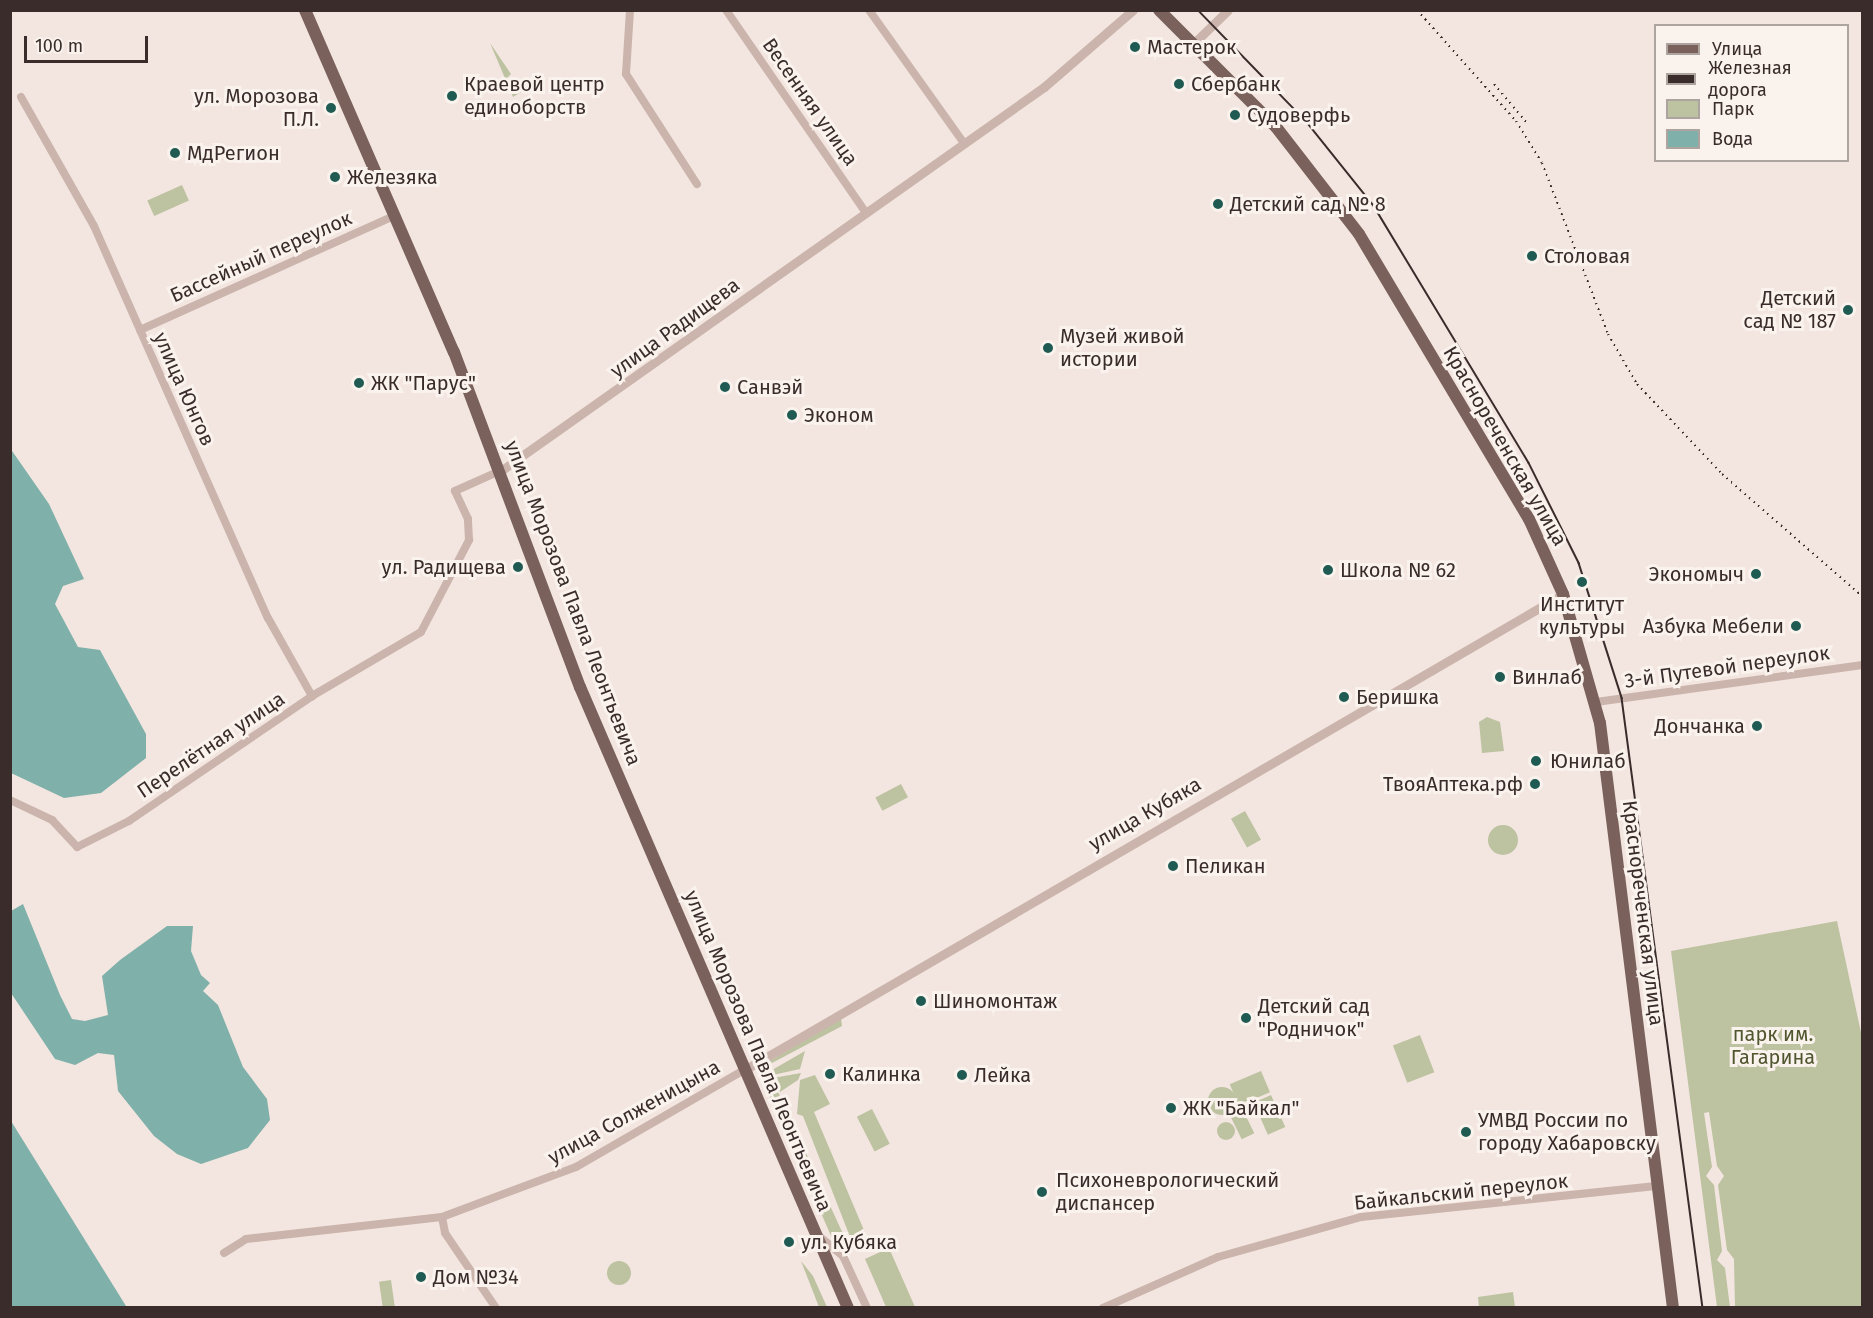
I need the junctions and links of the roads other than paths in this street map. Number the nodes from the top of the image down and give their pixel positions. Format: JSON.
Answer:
{"nodes":[{"id":1,"x":305,"y":10,"type":"edge"},
{"id":2,"x":630,"y":10,"type":"edge"},
{"id":3,"x":726,"y":10,"type":"edge"},
{"id":4,"x":869,"y":10,"type":"edge"},
{"id":5,"x":1133,"y":10,"type":"edge"},
{"id":6,"x":1159,"y":10,"type":"edge"},
{"id":7,"x":1228,"y":10,"type":"edge"},
{"id":8,"x":1194,"y":43,"type":"junction"},
{"id":9,"x":21,"y":97,"type":"dead end"},
{"id":10,"x":964,"y":143,"type":"junction"},
{"id":11,"x":697,"y":184,"type":"dead end"},
{"id":12,"x":867,"y":213,"type":"junction"},
{"id":13,"x":396,"y":215,"type":"junction"},
{"id":14,"x":140,"y":330,"type":"junction"},
{"id":15,"x":502,"y":470,"type":"junction"},
{"id":16,"x":1563,"y":594,"type":"junction"},
{"id":17,"x":1863,"y":665,"type":"edge"},
{"id":18,"x":312,"y":696,"type":"junction"},
{"id":19,"x":1596,"y":702,"type":"junction"},
{"id":20,"x":10,"y":800,"type":"edge"},
{"id":21,"x":746,"y":1069,"type":"junction"},
{"id":22,"x":1658,"y":1186,"type":"junction"},
{"id":23,"x":442,"y":1217,"type":"junction"},
{"id":24,"x":816,"y":1233,"type":"junction"},
{"id":25,"x":224,"y":1253,"type":"dead end"},
{"id":26,"x":496,"y":1308,"type":"edge"},
{"id":27,"x":848,"y":1308,"type":"edge"},
{"id":28,"x":867,"y":1308,"type":"edge"},
{"id":29,"x":1103,"y":1308,"type":"edge"},
{"id":30,"x":1673,"y":1308,"type":"edge"}],
"edges":[{"from":1,"to":13,"type":"main road","name":"улица Морозова Павла Леонтьевича"},
{"from":2,"to":11,"type":"street"},
{"from":3,"to":12,"type":"street","name":"Весенняя улица"},
{"from":4,"to":10,"type":"street"},
{"from":5,"to":10,"type":"street","name":"улица Радищева"},
{"from":6,"to":8,"type":"main road","name":"Краснореченская улица"},
{"from":7,"to":8,"type":"street"},
{"from":8,"to":16,"type":"main road","name":"Краснореченская улица"},
{"from":9,"to":14,"type":"street","name":"улица Юнгов"},
{"from":10,"to":12,"type":"street","name":"улица Радищева"},
{"from":12,"to":15,"type":"street","name":"улица Радищева"},
{"from":13,"to":14,"type":"street","name":"Бассейный переулок"},
{"from":13,"to":15,"type":"main road","name":"улица Морозова Павла Леонтьевича"},
{"from":14,"to":18,"type":"street","name":"улица Юнгов"},
{"from":15,"to":18,"type":"street","name":"улица Радищева"},
{"from":15,"to":21,"type":"main road","name":"улица Морозова Павла Леонтьевича"},
{"from":16,"to":19,"type":"main road","name":"Краснореченская улица"},
{"from":16,"to":21,"type":"street","name":"улица Кубяка"},
{"from":17,"to":19,"type":"street","name":"3-й Путевой переулок"},
{"from":18,"to":20,"type":"street","name":"Перелётная улица"},
{"from":19,"to":22,"type":"main road","name":"Краснореченская улица"},
{"from":21,"to":23,"type":"street","name":"улица Солженицына"},
{"from":21,"to":24,"type":"main road","name":"улица Морозова Павла Леонтьевича"},
{"from":22,"to":29,"type":"street","name":"Байкальский переулок"},
{"from":22,"to":30,"type":"main road","name":"Краснореченская улица"},
{"from":23,"to":25,"type":"street","name":"улица Солженицына"},
{"from":23,"to":26,"type":"street"},
{"from":24,"to":27,"type":"main road","name":"улица Морозова Павла Леонтьевича"},
{"from":24,"to":28,"type":"street"}]}
